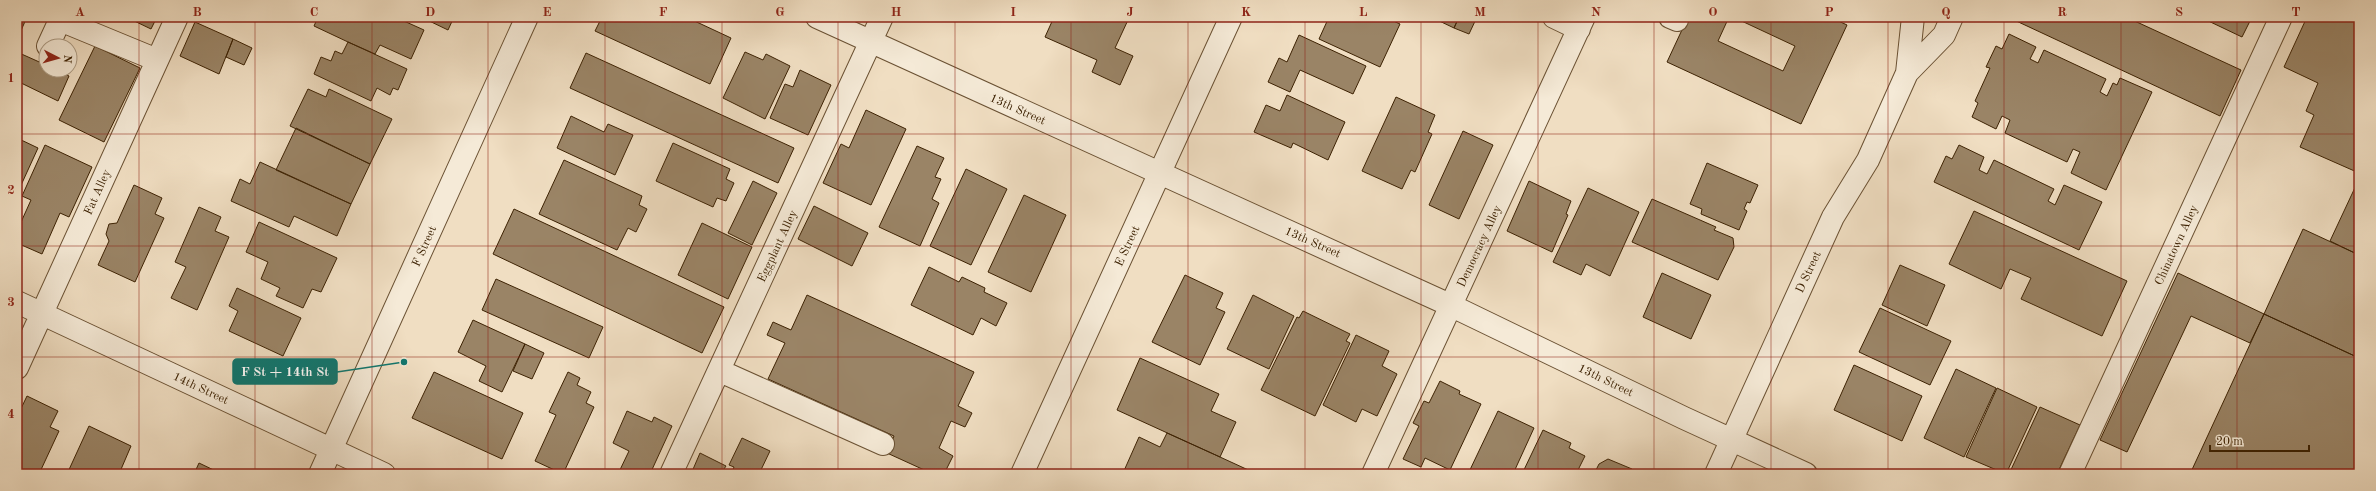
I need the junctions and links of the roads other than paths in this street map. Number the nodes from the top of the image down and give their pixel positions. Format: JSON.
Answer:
{"nodes":[{"id":1,"x":177,"y":17,"type":"edge"},
{"id":2,"x":527,"y":17,"type":"edge"},
{"id":3,"x":816,"y":17,"type":"edge"},
{"id":4,"x":882,"y":17,"type":"edge"},
{"id":5,"x":1232,"y":17,"type":"edge"},
{"id":6,"x":1554,"y":17,"type":"edge"},
{"id":7,"x":1913,"y":17,"type":"edge"},
{"id":8,"x":1952,"y":17,"type":"edge"},
{"id":9,"x":2281,"y":17,"type":"edge"},
{"id":10,"x":1582,"y":23,"type":"edge"},
{"id":11,"x":52,"y":38,"type":"edge"},
{"id":12,"x":871,"y":42,"type":"junction"},
{"id":13,"x":157,"y":60,"type":"junction"},
{"id":14,"x":1907,"y":73,"type":"junction"},
{"id":15,"x":1160,"y":174,"type":"junction"},
{"id":16,"x":17,"y":302,"type":"edge"},
{"id":17,"x":1452,"y":306,"type":"junction"},
{"id":18,"x":41,"y":314,"type":"junction"},
{"id":19,"x":17,"y":368,"type":"edge"},
{"id":20,"x":720,"y":371,"type":"junction"},
{"id":21,"x":1732,"y":439,"type":"junction"},
{"id":22,"x":883,"y":444,"type":"dead end"},
{"id":23,"x":332,"y":449,"type":"junction"},
{"id":24,"x":320,"y":474,"type":"edge"},
{"id":25,"x":384,"y":474,"type":"edge"},
{"id":26,"x":672,"y":474,"type":"edge"},
{"id":27,"x":1022,"y":474,"type":"edge"},
{"id":28,"x":1373,"y":474,"type":"edge"},
{"id":29,"x":1716,"y":474,"type":"edge"},
{"id":30,"x":1806,"y":474,"type":"edge"},
{"id":31,"x":2070,"y":474,"type":"edge"}],
"edges":[{"from":1,"to":13,"type":"street","name":"Fat Alley"},
{"from":2,"to":23,"type":"street","name":"F Street"},
{"from":3,"to":12,"type":"street","name":"13th Street"},
{"from":4,"to":12,"type":"street","name":"Eggplant Alley"},
{"from":5,"to":15,"type":"street","name":"E Street"},
{"from":6,"to":10,"type":"street"},
{"from":7,"to":14,"type":"street","name":"D Street"},
{"from":8,"to":14,"type":"street","name":"D Street"},
{"from":9,"to":31,"type":"street","name":"Chinatown Alley"},
{"from":10,"to":17,"type":"street","name":"Democracy Alley"},
{"from":11,"to":13,"type":"street"},
{"from":12,"to":15,"type":"street","name":"13th Street"},
{"from":12,"to":20,"type":"street","name":"Eggplant Alley"},
{"from":13,"to":18,"type":"street","name":"Fat Alley"},
{"from":14,"to":21,"type":"street","name":"D Street"},
{"from":15,"to":17,"type":"street","name":"13th Street"},
{"from":15,"to":27,"type":"street","name":"E Street"},
{"from":16,"to":18,"type":"street","name":"14th Street"},
{"from":17,"to":21,"type":"street","name":"13th Street"},
{"from":17,"to":28,"type":"street","name":"Democracy Alley"},
{"from":18,"to":19,"type":"street","name":"Fat Alley"},
{"from":18,"to":23,"type":"street","name":"14th Street"},
{"from":20,"to":22,"type":"street"},
{"from":20,"to":26,"type":"street","name":"Eggplant Alley"},
{"from":21,"to":29,"type":"street","name":"D Street"},
{"from":21,"to":30,"type":"street","name":"13th Street"},
{"from":23,"to":24,"type":"street","name":"F Street"},
{"from":23,"to":25,"type":"street","name":"14th Street"}]}
